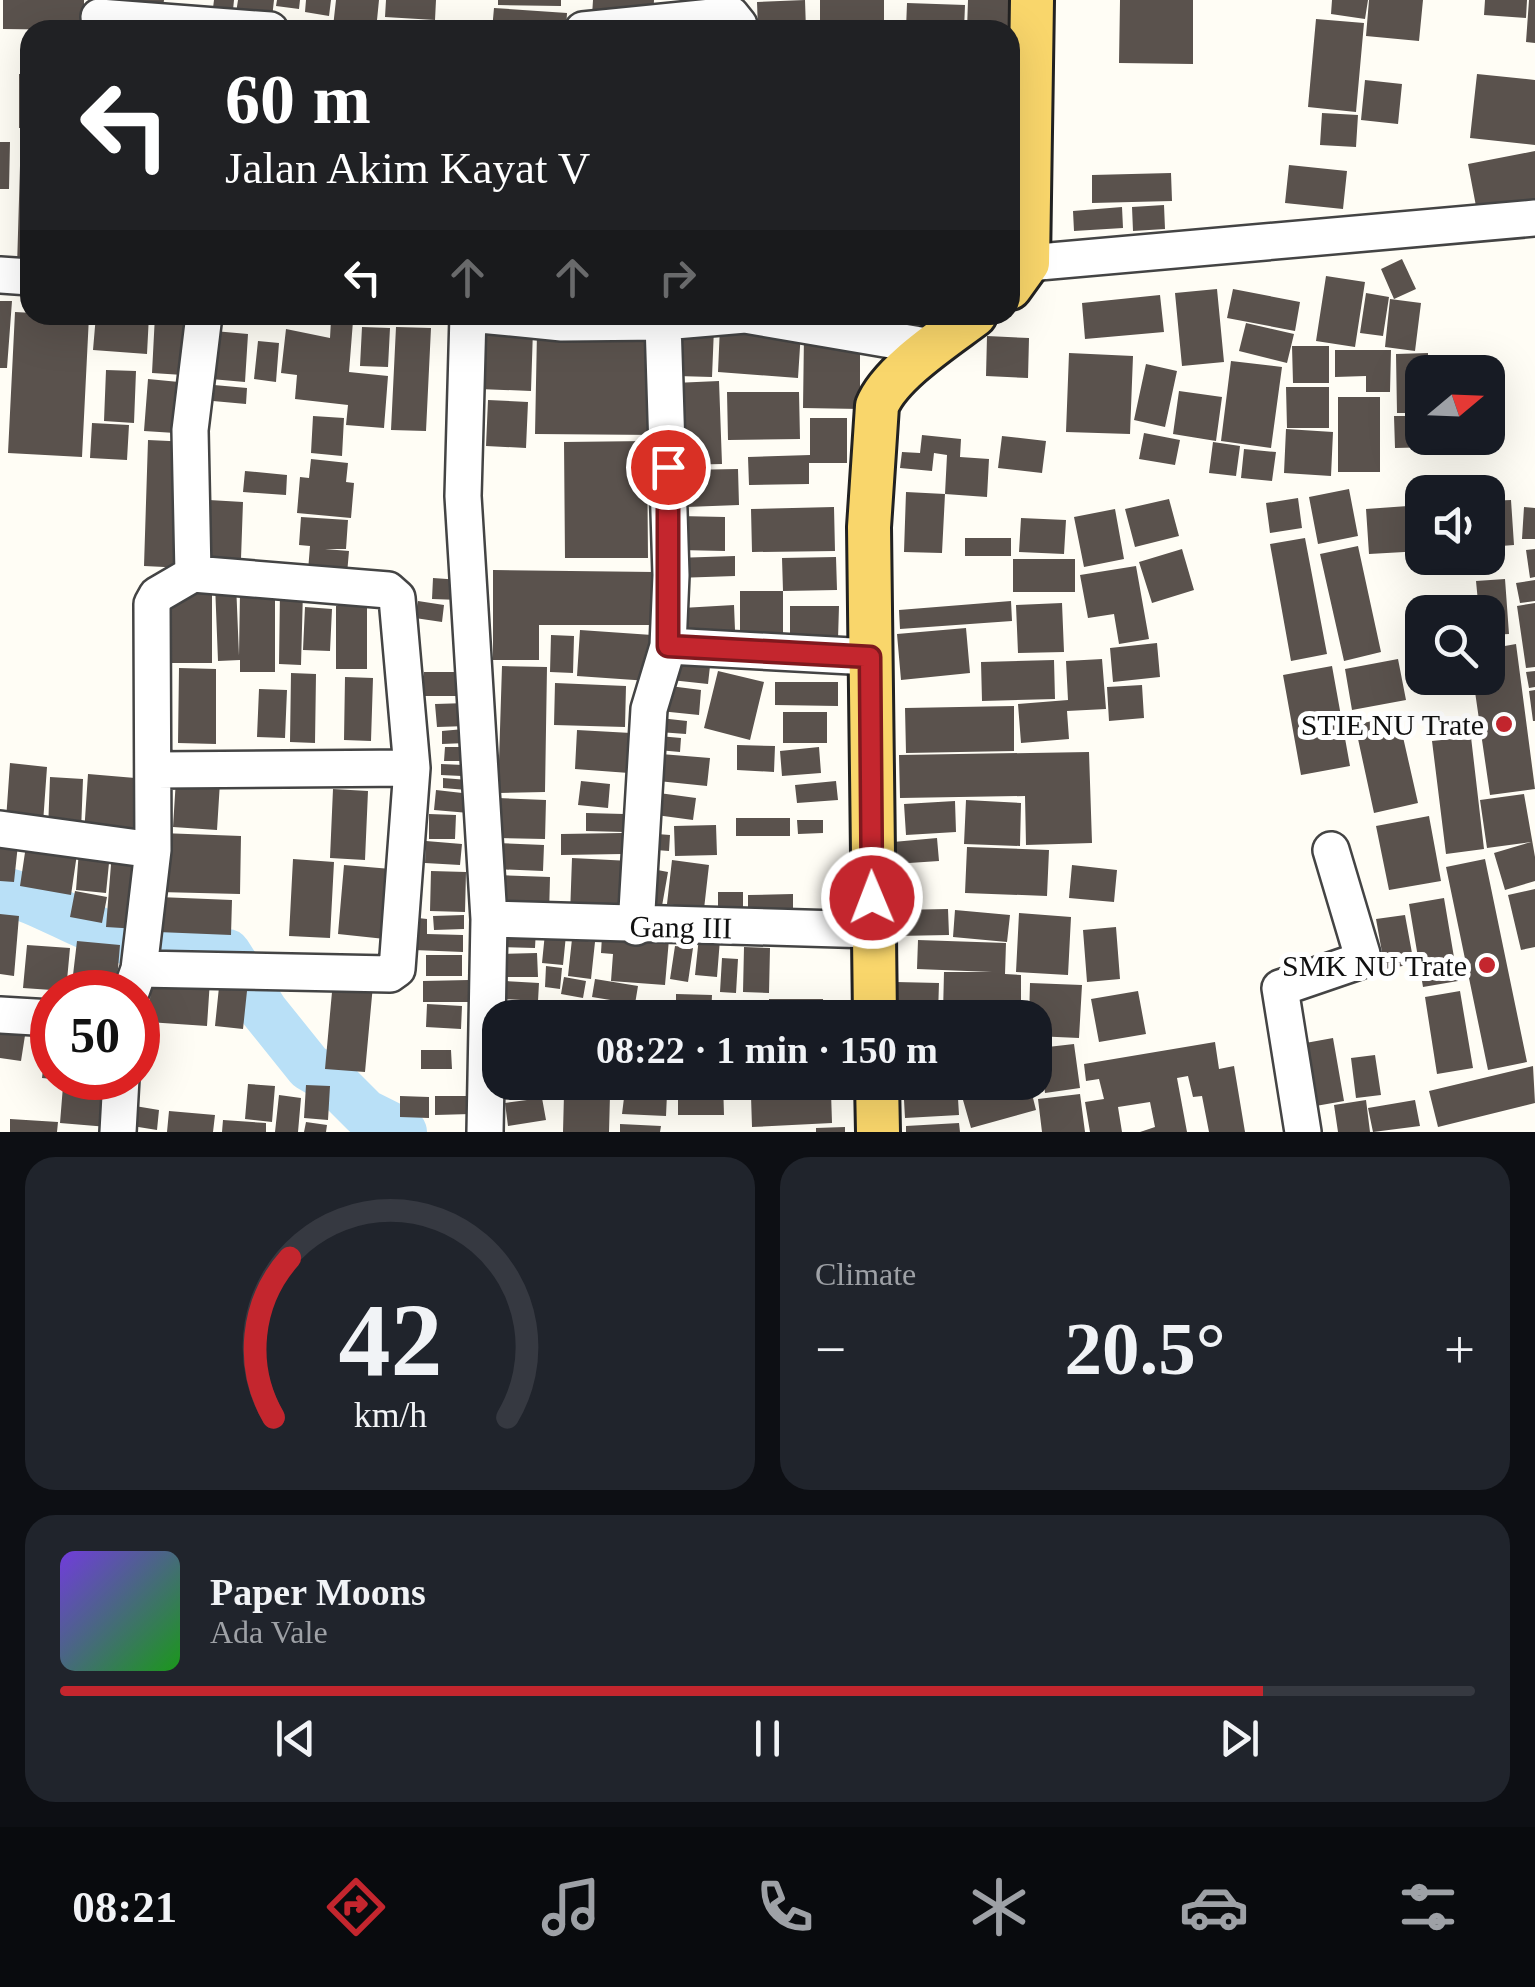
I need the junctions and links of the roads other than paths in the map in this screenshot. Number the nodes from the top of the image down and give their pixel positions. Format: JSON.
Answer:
{"nodes":[{"id":1,"x":1032,"y":0,"type":"edge"},
{"id":2,"x":99,"y":16,"type":"edge"},
{"id":3,"x":739,"y":18,"type":"edge"},
{"id":4,"x":148,"y":20,"type":"edge"},
{"id":5,"x":681,"y":20,"type":"edge"},
{"id":6,"x":1535,"y":218,"type":"edge"},
{"id":7,"x":1020,"y":255,"type":"edge"},
{"id":8,"x":1020,"y":276,"type":"edge"},
{"id":9,"x":203,"y":325,"type":"edge"},
{"id":10,"x":468,"y":325,"type":"edge"},
{"id":11,"x":663,"y":325,"type":"edge"},
{"id":12,"x":803,"y":325,"type":"edge"},
{"id":13,"x":961,"y":325,"type":"edge"},
{"id":14,"x":932,"y":347,"type":"junction"},
{"id":15,"x":193,"y":574,"type":"junction"},
{"id":16,"x":668,"y":646,"type":"junction"},
{"id":17,"x":870,"y":657,"type":"junction"},
{"id":18,"x":412,"y":768,"type":"junction"},
{"id":19,"x":156,"y":770,"type":"junction"},
{"id":20,"x":0,"y":828,"type":"edge"},
{"id":21,"x":153,"y":850,"type":"junction"},
{"id":22,"x":1330,"y":850,"type":"dead end"},
{"id":23,"x":489,"y":919,"type":"junction"},
{"id":24,"x":636,"y":926,"type":"junction"},
{"id":25,"x":873,"y":930,"type":"junction"},
{"id":26,"x":138,"y":970,"type":"edge"},
{"id":27,"x":160,"y":975,"type":"edge"},
{"id":28,"x":875,"y":1000,"type":"edge"},
{"id":29,"x":0,"y":1015,"type":"edge"},
{"id":30,"x":30,"y":1017,"type":"edge"},
{"id":31,"x":120,"y":1100,"type":"edge"},
{"id":32,"x":877,"y":1100,"type":"edge"},
{"id":33,"x":118,"y":1132,"type":"edge"},
{"id":34,"x":485,"y":1132,"type":"edge"},
{"id":35,"x":878,"y":1132,"type":"edge"},
{"id":36,"x":1303,"y":1132,"type":"edge"}],
"edges":[{"from":1,"to":7,"type":"main road"},
{"from":2,"to":4,"type":"street"},
{"from":3,"to":5,"type":"street"},
{"from":6,"to":8,"type":"street"},
{"from":9,"to":15,"type":"street"},
{"from":10,"to":23,"type":"street"},
{"from":11,"to":16,"type":"street"},
{"from":12,"to":14,"type":"street"},
{"from":13,"to":14,"type":"main road"},
{"from":14,"to":17,"type":"main road"},
{"from":15,"to":18,"type":"street"},
{"from":15,"to":19,"type":"street"},
{"from":16,"to":17,"type":"street"},
{"from":16,"to":24,"type":"street"},
{"from":17,"to":25,"type":"main road"},
{"from":18,"to":19,"type":"street"},
{"from":18,"to":27,"type":"street"},
{"from":19,"to":21,"type":"street"},
{"from":20,"to":21,"type":"street"},
{"from":21,"to":26,"type":"street"},
{"from":22,"to":36,"type":"street"},
{"from":23,"to":24,"type":"street","name":"Gang III"},
{"from":23,"to":34,"type":"street"},
{"from":24,"to":25,"type":"street","name":"Gang III"},
{"from":25,"to":28,"type":"main road"},
{"from":29,"to":30,"type":"street"},
{"from":31,"to":33,"type":"street"},
{"from":32,"to":35,"type":"main road"}]}
